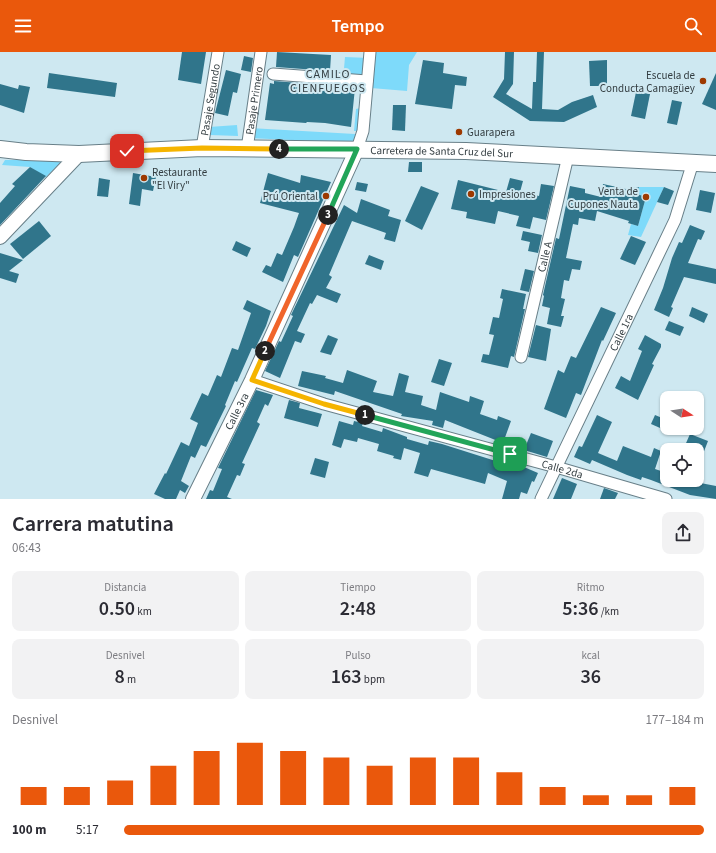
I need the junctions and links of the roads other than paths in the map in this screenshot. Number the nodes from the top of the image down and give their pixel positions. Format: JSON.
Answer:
{"nodes":[{"id":1,"x":218,"y":52,"type":"edge"},
{"id":2,"x":261,"y":52,"type":"edge"},
{"id":3,"x":370,"y":52,"type":"edge"},
{"id":4,"x":273,"y":74,"type":"dead end"},
{"id":5,"x":367,"y":82,"type":"junction"},
{"id":6,"x":202,"y":148,"type":"junction"},
{"id":7,"x":0,"y":149,"type":"edge"},
{"id":8,"x":246,"y":149,"type":"junction"},
{"id":9,"x":357,"y":149,"type":"junction"},
{"id":10,"x":79,"y":154,"type":"junction"},
{"id":11,"x":568,"y":156,"type":"junction"},
{"id":12,"x":693,"y":162,"type":"junction"},
{"id":13,"x":716,"y":164,"type":"edge"},
{"id":14,"x":0,"y":237,"type":"edge"},
{"id":15,"x":522,"y":357,"type":"dead end"},
{"id":16,"x":252,"y":380,"type":"junction"},
{"id":17,"x":556,"y":467,"type":"junction"},
{"id":18,"x":653,"y":497,"type":"edge"},
{"id":19,"x":193,"y":499,"type":"edge"},
{"id":20,"x":542,"y":499,"type":"edge"},
{"id":21,"x":666,"y":499,"type":"edge"}],
"edges":[{"from":1,"to":6,"type":"street","name":"Pasaje Segundo"},
{"from":2,"to":8,"type":"street","name":"Pasaje Primero"},
{"from":3,"to":5,"type":"street","name":"Calle 3ra"},
{"from":4,"to":5,"type":"street"},
{"from":5,"to":9,"type":"street","name":"Calle 3ra"},
{"from":6,"to":8,"type":"main road","name":"Carretera de Santa Cruz del Sur"},
{"from":6,"to":10,"type":"main road","name":"Carretera de Santa Cruz del Sur"},
{"from":7,"to":10,"type":"main road","name":"Carretera de Santa Cruz del Sur"},
{"from":8,"to":9,"type":"main road","name":"Carretera de Santa Cruz del Sur"},
{"from":9,"to":11,"type":"main road","name":"Carretera de Santa Cruz del Sur"},
{"from":9,"to":16,"type":"street","name":"Calle 3ra"},
{"from":10,"to":14,"type":"street"},
{"from":11,"to":12,"type":"main road","name":"Carretera de Santa Cruz del Sur"},
{"from":11,"to":15,"type":"street","name":"Calle A"},
{"from":12,"to":13,"type":"main road","name":"Carretera de Santa Cruz del Sur"},
{"from":12,"to":17,"type":"street","name":"Calle 1ra"},
{"from":16,"to":17,"type":"street","name":"Calle 2da"},
{"from":16,"to":19,"type":"street","name":"Calle 3ra"},
{"from":17,"to":18,"type":"street","name":"Calle 2da"},
{"from":17,"to":20,"type":"street","name":"Calle 1ra"},
{"from":18,"to":21,"type":"street","name":"Calle 2da"}]}
